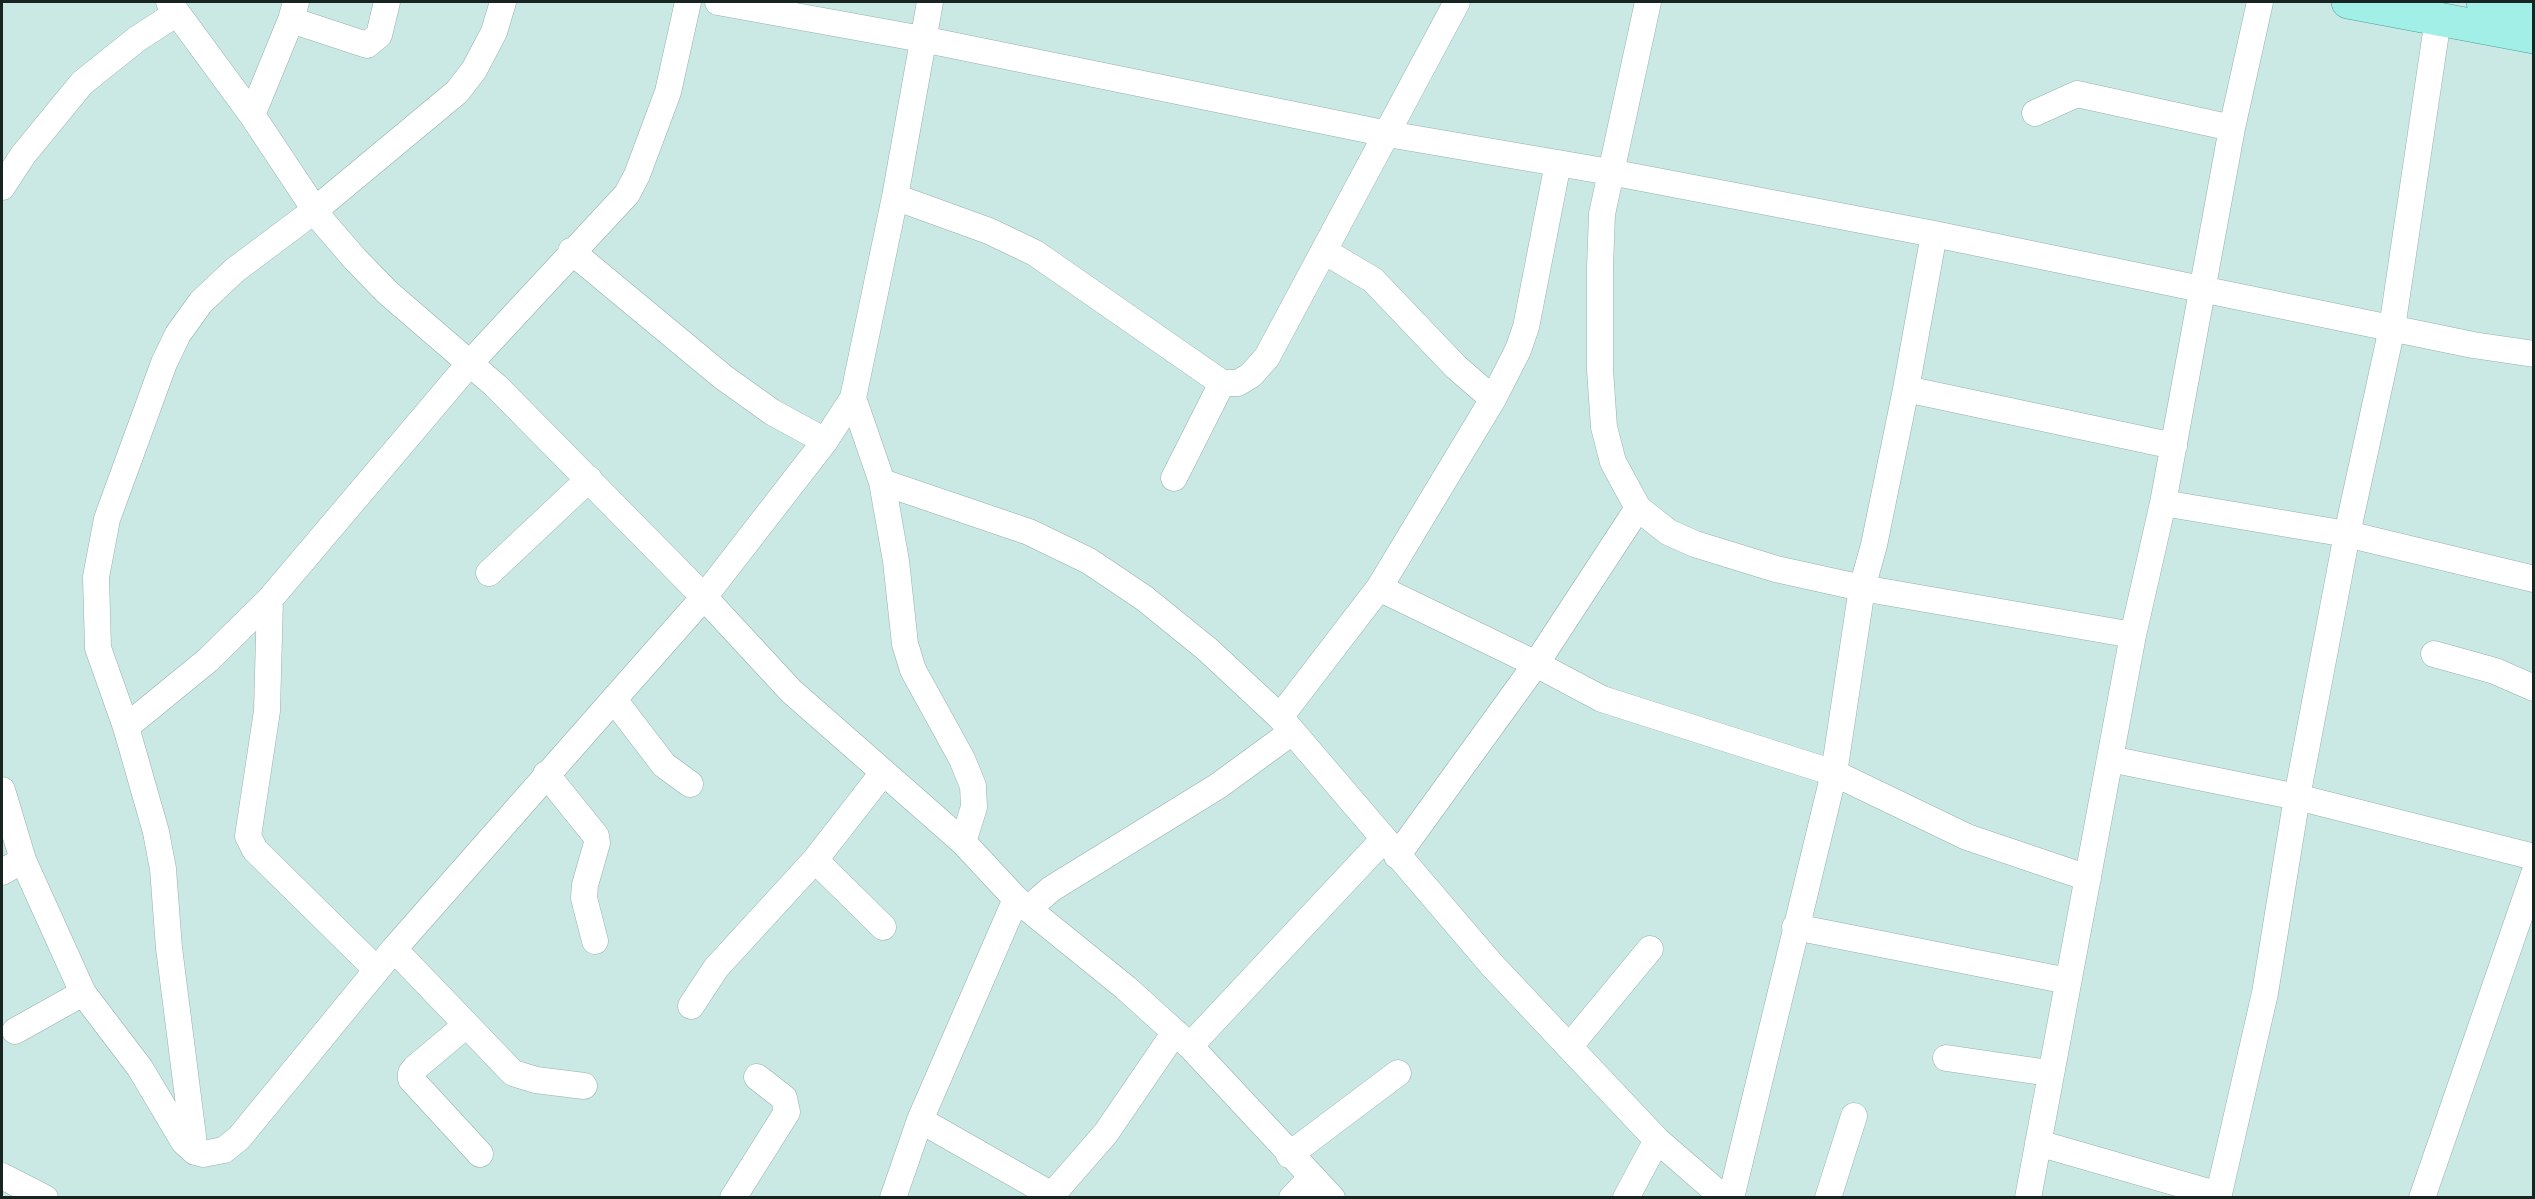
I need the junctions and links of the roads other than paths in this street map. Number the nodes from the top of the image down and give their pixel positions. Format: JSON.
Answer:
{"nodes":[{"id":1,"x":387,"y":2,"type":"edge"},
{"id":2,"x":503,"y":2,"type":"edge"},
{"id":3,"x":688,"y":2,"type":"edge"},
{"id":4,"x":718,"y":2,"type":"edge"},
{"id":5,"x":930,"y":2,"type":"edge"},
{"id":6,"x":1457,"y":2,"type":"edge"},
{"id":7,"x":1648,"y":2,"type":"edge"},
{"id":8,"x":2260,"y":2,"type":"edge"},
{"id":9,"x":2348,"y":2,"type":"edge"},
{"id":10,"x":2483,"y":2,"type":"edge"},
{"id":11,"x":173,"y":7,"type":"edge"},
{"id":12,"x":293,"y":11,"type":"edge"},
{"id":13,"x":2534,"y":11,"type":"edge"},
{"id":14,"x":2438,"y":19,"type":"junction"},
{"id":15,"x":2534,"y":38,"type":"edge"},
{"id":16,"x":922,"y":39,"type":"junction"},
{"id":17,"x":2035,"y":113,"type":"dead end"},
{"id":18,"x":252,"y":115,"type":"junction"},
{"id":19,"x":2232,"y":128,"type":"junction"},
{"id":20,"x":1388,"y":134,"type":"junction"},
{"id":21,"x":1558,"y":163,"type":"junction"},
{"id":22,"x":1610,"y":172,"type":"junction"},
{"id":23,"x":2,"y":187,"type":"edge"},
{"id":24,"x":895,"y":197,"type":"junction"},
{"id":25,"x":315,"y":210,"type":"junction"},
{"id":26,"x":1934,"y":234,"type":"junction"},
{"id":27,"x":571,"y":251,"type":"junction"},
{"id":28,"x":1324,"y":251,"type":"junction"},
{"id":29,"x":2203,"y":289,"type":"junction"},
{"id":30,"x":2392,"y":328,"type":"junction"},
{"id":31,"x":2534,"y":354,"type":"edge"},
{"id":32,"x":470,"y":363,"type":"junction"},
{"id":33,"x":1222,"y":383,"type":"junction"},
{"id":34,"x":1906,"y":389,"type":"junction"},
{"id":35,"x":853,"y":398,"type":"junction"},
{"id":36,"x":1493,"y":399,"type":"junction"},
{"id":37,"x":825,"y":441,"type":"junction"},
{"id":38,"x":2174,"y":446,"type":"junction"},
{"id":39,"x":1174,"y":478,"type":"dead end"},
{"id":40,"x":589,"y":479,"type":"junction"},
{"id":41,"x":882,"y":482,"type":"junction"},
{"id":42,"x":2163,"y":503,"type":"junction"},
{"id":43,"x":1638,"y":508,"type":"junction"},
{"id":44,"x":2347,"y":534,"type":"junction"},
{"id":45,"x":489,"y":573,"type":"dead end"},
{"id":46,"x":2534,"y":579,"type":"edge"},
{"id":47,"x":1379,"y":588,"type":"junction"},
{"id":48,"x":1862,"y":588,"type":"junction"},
{"id":49,"x":704,"y":597,"type":"junction"},
{"id":50,"x":270,"y":599,"type":"junction"},
{"id":51,"x":2133,"y":635,"type":"junction"},
{"id":52,"x":2434,"y":654,"type":"dead end"},
{"id":53,"x":1536,"y":664,"type":"junction"},
{"id":54,"x":2534,"y":688,"type":"edge"},
{"id":55,"x":615,"y":701,"type":"junction"},
{"id":56,"x":1286,"y":725,"type":"junction"},
{"id":57,"x":126,"y":727,"type":"junction"},
{"id":58,"x":2110,"y":759,"type":"junction"},
{"id":59,"x":1834,"y":773,"type":"junction"},
{"id":60,"x":546,"y":774,"type":"junction"},
{"id":61,"x":882,"y":774,"type":"junction"},
{"id":62,"x":690,"y":784,"type":"dead end"},
{"id":63,"x":2,"y":790,"type":"edge"},
{"id":64,"x":2297,"y":797,"type":"junction"},
{"id":65,"x":963,"y":842,"type":"junction"},
{"id":66,"x":1390,"y":848,"type":"junction"},
{"id":67,"x":2534,"y":857,"type":"edge"},
{"id":68,"x":815,"y":860,"type":"junction"},
{"id":69,"x":12,"y":866,"type":"edge"},
{"id":70,"x":2534,"y":874,"type":"edge"},
{"id":71,"x":2088,"y":878,"type":"junction"},
{"id":72,"x":1022,"y":904,"type":"junction"},
{"id":73,"x":883,"y":927,"type":"dead end"},
{"id":74,"x":1795,"y":927,"type":"junction"},
{"id":75,"x":595,"y":941,"type":"dead end"},
{"id":76,"x":394,"y":949,"type":"junction"},
{"id":77,"x":1650,"y":949,"type":"dead end"},
{"id":78,"x":377,"y":970,"type":"junction"},
{"id":79,"x":2068,"y":981,"type":"junction"},
{"id":80,"x":83,"y":993,"type":"junction"},
{"id":81,"x":691,"y":1006,"type":"dead end"},
{"id":82,"x":465,"y":1026,"type":"junction"},
{"id":83,"x":15,"y":1031,"type":"dead end"},
{"id":84,"x":1182,"y":1039,"type":"junction"},
{"id":85,"x":1569,"y":1047,"type":"junction"},
{"id":86,"x":1946,"y":1058,"type":"dead end"},
{"id":87,"x":1398,"y":1073,"type":"dead end"},
{"id":88,"x":2049,"y":1073,"type":"junction"},
{"id":89,"x":757,"y":1077,"type":"dead end"},
{"id":90,"x":584,"y":1086,"type":"dead end"},
{"id":91,"x":1854,"y":1116,"type":"dead end"},
{"id":92,"x":920,"y":1119,"type":"junction"},
{"id":93,"x":1657,"y":1140,"type":"junction"},
{"id":94,"x":2037,"y":1143,"type":"junction"},
{"id":95,"x":195,"y":1152,"type":"junction"},
{"id":96,"x":480,"y":1154,"type":"dead end"},
{"id":97,"x":1289,"y":1155,"type":"junction"},
{"id":98,"x":1311,"y":1178,"type":"junction"},
{"id":99,"x":5,"y":1185,"type":"edge"},
{"id":100,"x":1051,"y":1196,"type":"edge"},
{"id":101,"x":2218,"y":1196,"type":"edge"},
{"id":102,"x":45,"y":1197,"type":"edge"},
{"id":103,"x":733,"y":1197,"type":"edge"},
{"id":104,"x":893,"y":1197,"type":"edge"},
{"id":105,"x":1292,"y":1197,"type":"edge"},
{"id":106,"x":1332,"y":1197,"type":"edge"},
{"id":107,"x":1626,"y":1197,"type":"edge"},
{"id":108,"x":1724,"y":1197,"type":"edge"},
{"id":109,"x":1731,"y":1197,"type":"edge"},
{"id":110,"x":1828,"y":1197,"type":"edge"},
{"id":111,"x":2028,"y":1197,"type":"edge"},
{"id":112,"x":2422,"y":1197,"type":"edge"}],
"edges":[{"from":1,"to":12,"type":"street"},
{"from":2,"to":25,"type":"street"},
{"from":3,"to":27,"type":"street"},
{"from":4,"to":16,"type":"street"},
{"from":5,"to":16,"type":"street"},
{"from":6,"to":20,"type":"street"},
{"from":7,"to":22,"type":"street"},
{"from":8,"to":19,"type":"street"},
{"from":9,"to":14,"type":"main road"},
{"from":10,"to":13,"type":"main road"},
{"from":11,"to":18,"type":"street"},
{"from":11,"to":23,"type":"street"},
{"from":12,"to":18,"type":"street"},
{"from":14,"to":15,"type":"main road"},
{"from":14,"to":30,"type":"street"},
{"from":16,"to":20,"type":"street"},
{"from":16,"to":24,"type":"street"},
{"from":17,"to":19,"type":"street"},
{"from":18,"to":25,"type":"street"},
{"from":19,"to":29,"type":"street"},
{"from":20,"to":21,"type":"street"},
{"from":20,"to":28,"type":"street"},
{"from":21,"to":22,"type":"street"},
{"from":21,"to":36,"type":"street"},
{"from":22,"to":26,"type":"street"},
{"from":22,"to":43,"type":"street"},
{"from":24,"to":33,"type":"street"},
{"from":24,"to":35,"type":"street"},
{"from":25,"to":32,"type":"street"},
{"from":25,"to":57,"type":"street"},
{"from":26,"to":29,"type":"street"},
{"from":26,"to":34,"type":"street"},
{"from":27,"to":32,"type":"street"},
{"from":27,"to":37,"type":"street"},
{"from":28,"to":33,"type":"street"},
{"from":28,"to":36,"type":"street"},
{"from":29,"to":30,"type":"street"},
{"from":29,"to":38,"type":"street"},
{"from":30,"to":31,"type":"street"},
{"from":30,"to":44,"type":"street"},
{"from":32,"to":40,"type":"street"},
{"from":32,"to":50,"type":"street"},
{"from":33,"to":39,"type":"street"},
{"from":34,"to":38,"type":"street"},
{"from":34,"to":48,"type":"street"},
{"from":35,"to":37,"type":"street"},
{"from":35,"to":41,"type":"street"},
{"from":36,"to":47,"type":"street"},
{"from":37,"to":49,"type":"street"},
{"from":38,"to":42,"type":"street"},
{"from":40,"to":45,"type":"street"},
{"from":40,"to":49,"type":"street"},
{"from":41,"to":56,"type":"street"},
{"from":41,"to":65,"type":"street"},
{"from":42,"to":44,"type":"street"},
{"from":42,"to":51,"type":"street"},
{"from":43,"to":48,"type":"street"},
{"from":43,"to":53,"type":"street"},
{"from":44,"to":46,"type":"street"},
{"from":44,"to":64,"type":"street"},
{"from":47,"to":53,"type":"street"},
{"from":47,"to":56,"type":"street"},
{"from":48,"to":51,"type":"street"},
{"from":48,"to":59,"type":"street"},
{"from":49,"to":55,"type":"street"},
{"from":49,"to":61,"type":"street"},
{"from":50,"to":57,"type":"street"},
{"from":50,"to":78,"type":"street"},
{"from":51,"to":58,"type":"street"},
{"from":52,"to":54,"type":"street"},
{"from":53,"to":59,"type":"street"},
{"from":53,"to":66,"type":"street"},
{"from":55,"to":60,"type":"street"},
{"from":55,"to":62,"type":"street"},
{"from":56,"to":66,"type":"street"},
{"from":56,"to":72,"type":"street"},
{"from":57,"to":95,"type":"street"},
{"from":58,"to":64,"type":"street"},
{"from":58,"to":71,"type":"street"},
{"from":59,"to":71,"type":"street"},
{"from":59,"to":74,"type":"street"},
{"from":60,"to":75,"type":"street"},
{"from":60,"to":76,"type":"street"},
{"from":61,"to":65,"type":"street"},
{"from":61,"to":68,"type":"street"},
{"from":63,"to":69,"type":"street"},
{"from":64,"to":67,"type":"street"},
{"from":64,"to":101,"type":"street"},
{"from":65,"to":72,"type":"street"},
{"from":66,"to":84,"type":"street"},
{"from":66,"to":85,"type":"street"},
{"from":68,"to":73,"type":"street"},
{"from":68,"to":81,"type":"street"},
{"from":69,"to":80,"type":"street"},
{"from":70,"to":112,"type":"street"},
{"from":71,"to":79,"type":"street"},
{"from":72,"to":84,"type":"street"},
{"from":72,"to":92,"type":"street"},
{"from":74,"to":79,"type":"street"},
{"from":74,"to":109,"type":"street"},
{"from":76,"to":78,"type":"street"},
{"from":76,"to":82,"type":"street"},
{"from":77,"to":85,"type":"street"},
{"from":78,"to":95,"type":"street"},
{"from":79,"to":88,"type":"street"},
{"from":80,"to":83,"type":"street"},
{"from":80,"to":95,"type":"street"},
{"from":82,"to":90,"type":"street"},
{"from":82,"to":96,"type":"street"},
{"from":84,"to":97,"type":"street"},
{"from":84,"to":100,"type":"street"},
{"from":85,"to":93,"type":"street"},
{"from":86,"to":88,"type":"street"},
{"from":87,"to":97,"type":"street"},
{"from":88,"to":94,"type":"street"},
{"from":89,"to":103,"type":"street"},
{"from":91,"to":110,"type":"street"},
{"from":92,"to":100,"type":"street"},
{"from":92,"to":104,"type":"street"},
{"from":93,"to":107,"type":"street"},
{"from":93,"to":108,"type":"street"},
{"from":94,"to":101,"type":"street"},
{"from":94,"to":111,"type":"street"},
{"from":97,"to":98,"type":"street"},
{"from":98,"to":105,"type":"street"},
{"from":98,"to":106,"type":"street"},
{"from":99,"to":102,"type":"street"}]}
